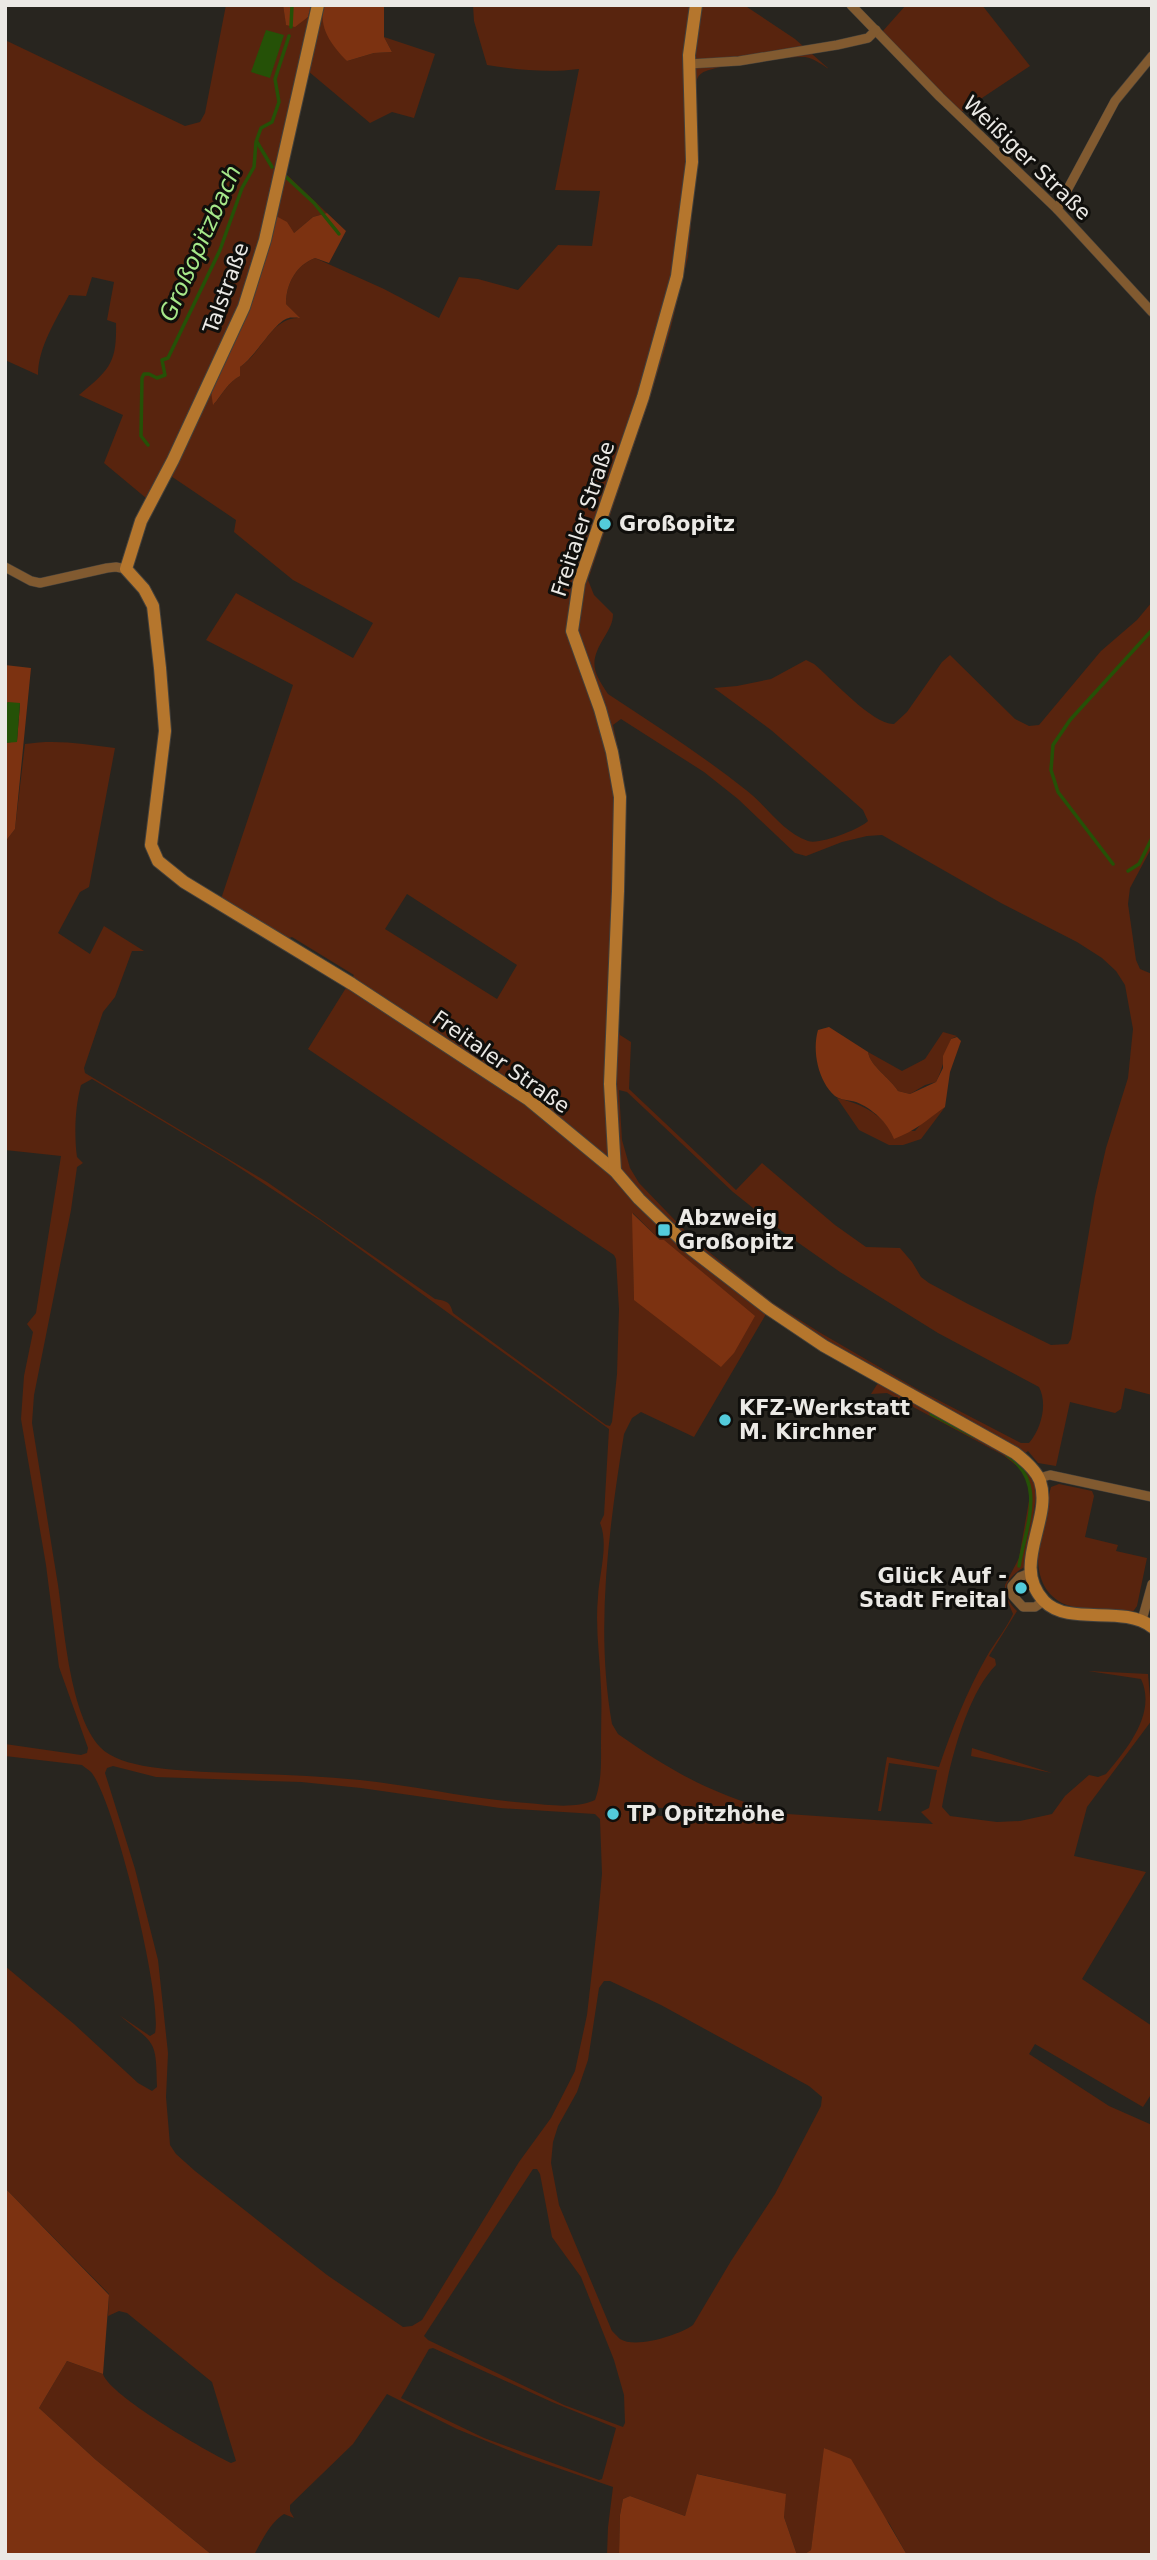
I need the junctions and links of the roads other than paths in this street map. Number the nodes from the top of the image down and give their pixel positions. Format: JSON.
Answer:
{"nodes":[{"id":1,"x":318,"y":5,"type":"edge"},
{"id":2,"x":696,"y":5,"type":"edge"},
{"id":3,"x":851,"y":5,"type":"edge"},
{"id":4,"x":876,"y":30,"type":"junction"},
{"id":5,"x":1152,"y":56,"type":"edge"},
{"id":6,"x":689,"y":64,"type":"junction"},
{"id":7,"x":1057,"y":209,"type":"junction"},
{"id":8,"x":1152,"y":313,"type":"edge"},
{"id":9,"x":5,"y":568,"type":"edge"},
{"id":10,"x":126,"y":569,"type":"junction"},
{"id":11,"x":615,"y":1171,"type":"junction"},
{"id":12,"x":1039,"y":1478,"type":"junction"},
{"id":13,"x":1152,"y":1497,"type":"edge"},
{"id":14,"x":1030,"y":1573,"type":"junction"},
{"id":15,"x":1152,"y":1584,"type":"edge"},
{"id":16,"x":1044,"y":1601,"type":"junction"},
{"id":17,"x":1147,"y":1624,"type":"edge"}],
"edges":[{"from":1,"to":10,"type":"street","name":"Talstraße"},
{"from":2,"to":6,"type":"street","name":"Freitaler Straße"},
{"from":3,"to":4,"type":"street","name":"Weißiger Straße"},
{"from":4,"to":6,"type":"street"},
{"from":4,"to":7,"type":"street","name":"Weißiger Straße"},
{"from":5,"to":7,"type":"street"},
{"from":6,"to":11,"type":"street","name":"Freitaler Straße"},
{"from":7,"to":8,"type":"street","name":"Weißiger Straße"},
{"from":9,"to":10,"type":"street"},
{"from":10,"to":11,"type":"street","name":"Freitaler Straße"},
{"from":11,"to":12,"type":"street","name":"Freitaler Straße"},
{"from":12,"to":13,"type":"street"},
{"from":12,"to":14,"type":"street"},
{"from":14,"to":16,"type":"street"},
{"from":14,"to":16,"type":"street"},
{"from":15,"to":17,"type":"street"},
{"from":16,"to":17,"type":"street"}]}
